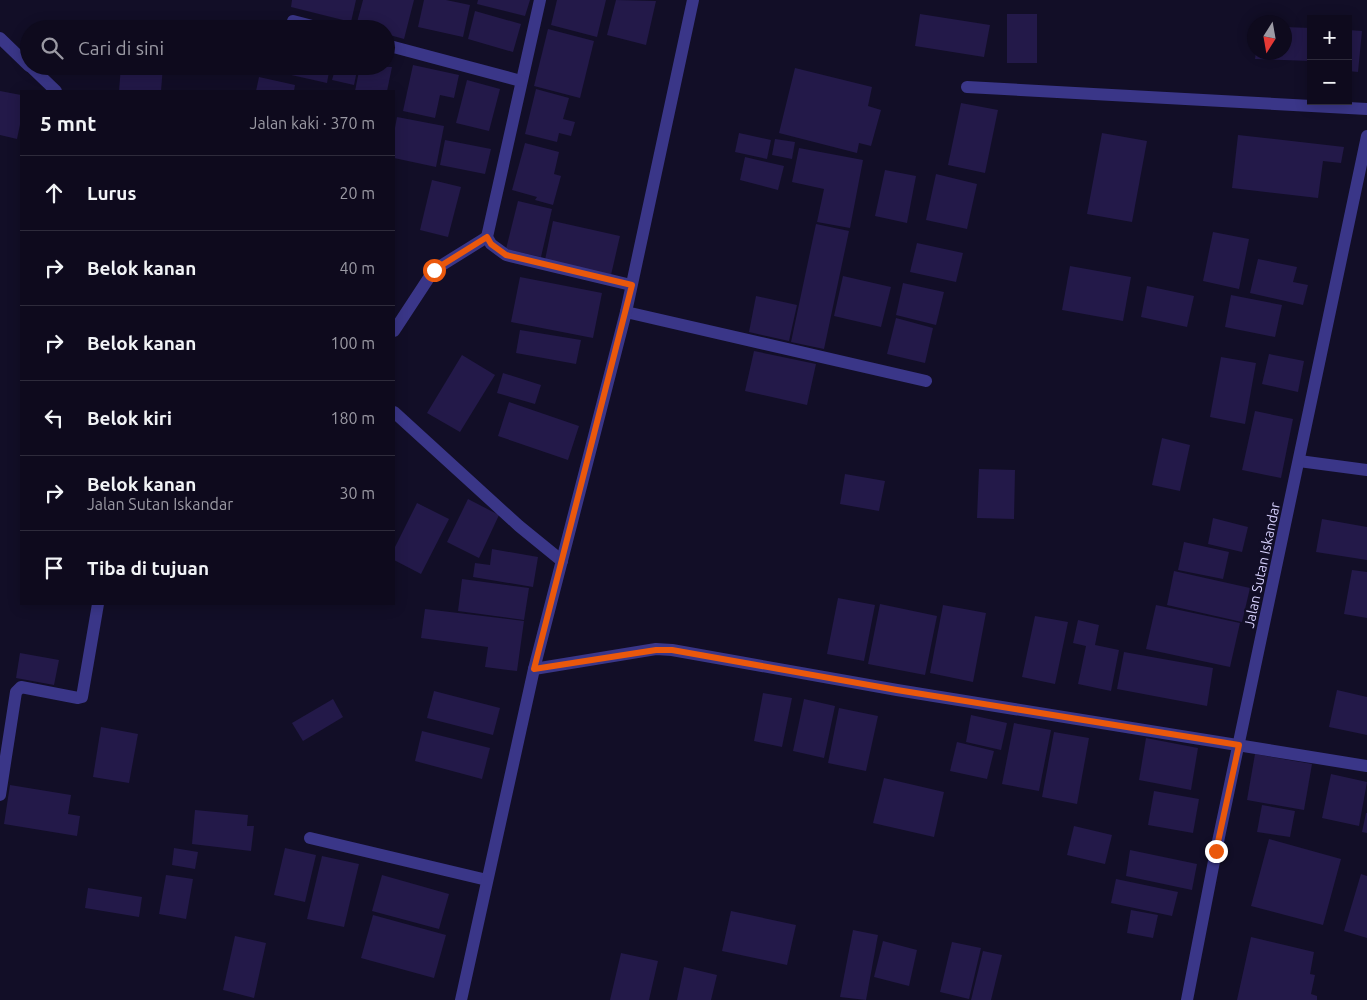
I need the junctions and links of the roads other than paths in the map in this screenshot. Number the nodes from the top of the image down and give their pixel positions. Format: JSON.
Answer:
{"nodes":[{"id":1,"x":540,"y":0,"type":"edge"},
{"id":2,"x":693,"y":0,"type":"edge"},
{"id":3,"x":0,"y":38,"type":"edge"},
{"id":4,"x":395,"y":47,"type":"edge"},
{"id":5,"x":20,"y":57,"type":"edge"},
{"id":6,"x":39,"y":75,"type":"edge"},
{"id":7,"x":522,"y":81,"type":"junction"},
{"id":8,"x":967,"y":87,"type":"dead end"},
{"id":9,"x":55,"y":90,"type":"edge"},
{"id":10,"x":1367,"y":109,"type":"edge"},
{"id":11,"x":1367,"y":136,"type":"edge"},
{"id":12,"x":487,"y":237,"type":"junction"},
{"id":13,"x":632,"y":285,"type":"junction"},
{"id":14,"x":626,"y":312,"type":"junction"},
{"id":15,"x":395,"y":329,"type":"edge"},
{"id":16,"x":926,"y":381,"type":"dead end"},
{"id":17,"x":395,"y":413,"type":"edge"},
{"id":18,"x":1299,"y":461,"type":"junction"},
{"id":19,"x":1367,"y":470,"type":"edge"},
{"id":20,"x":562,"y":561,"type":"junction"},
{"id":21,"x":98,"y":605,"type":"edge"},
{"id":22,"x":534,"y":669,"type":"junction"},
{"id":23,"x":1239,"y":745,"type":"junction"},
{"id":24,"x":1367,"y":766,"type":"edge"},
{"id":25,"x":0,"y":795,"type":"edge"},
{"id":26,"x":310,"y":838,"type":"dead end"},
{"id":27,"x":486,"y":880,"type":"junction"},
{"id":28,"x":461,"y":1000,"type":"edge"},
{"id":29,"x":1187,"y":1000,"type":"edge"}],
"edges":[{"from":1,"to":7,"type":"street"},
{"from":2,"to":13,"type":"street"},
{"from":3,"to":5,"type":"street"},
{"from":4,"to":7,"type":"street"},
{"from":6,"to":9,"type":"street"},
{"from":7,"to":12,"type":"street"},
{"from":8,"to":10,"type":"street"},
{"from":11,"to":18,"type":"street","name":"Jalan Sutan Iskandar"},
{"from":12,"to":13,"type":"street"},
{"from":12,"to":15,"type":"street"},
{"from":13,"to":14,"type":"street"},
{"from":14,"to":16,"type":"street"},
{"from":14,"to":20,"type":"street"},
{"from":17,"to":20,"type":"street"},
{"from":18,"to":19,"type":"street"},
{"from":18,"to":23,"type":"street","name":"Jalan Sutan Iskandar"},
{"from":20,"to":22,"type":"street"},
{"from":21,"to":25,"type":"street"},
{"from":22,"to":23,"type":"street"},
{"from":22,"to":27,"type":"street"},
{"from":23,"to":24,"type":"street"},
{"from":23,"to":29,"type":"street","name":"Jalan Sutan Iskandar"},
{"from":26,"to":27,"type":"street"},
{"from":27,"to":28,"type":"street"}]}
